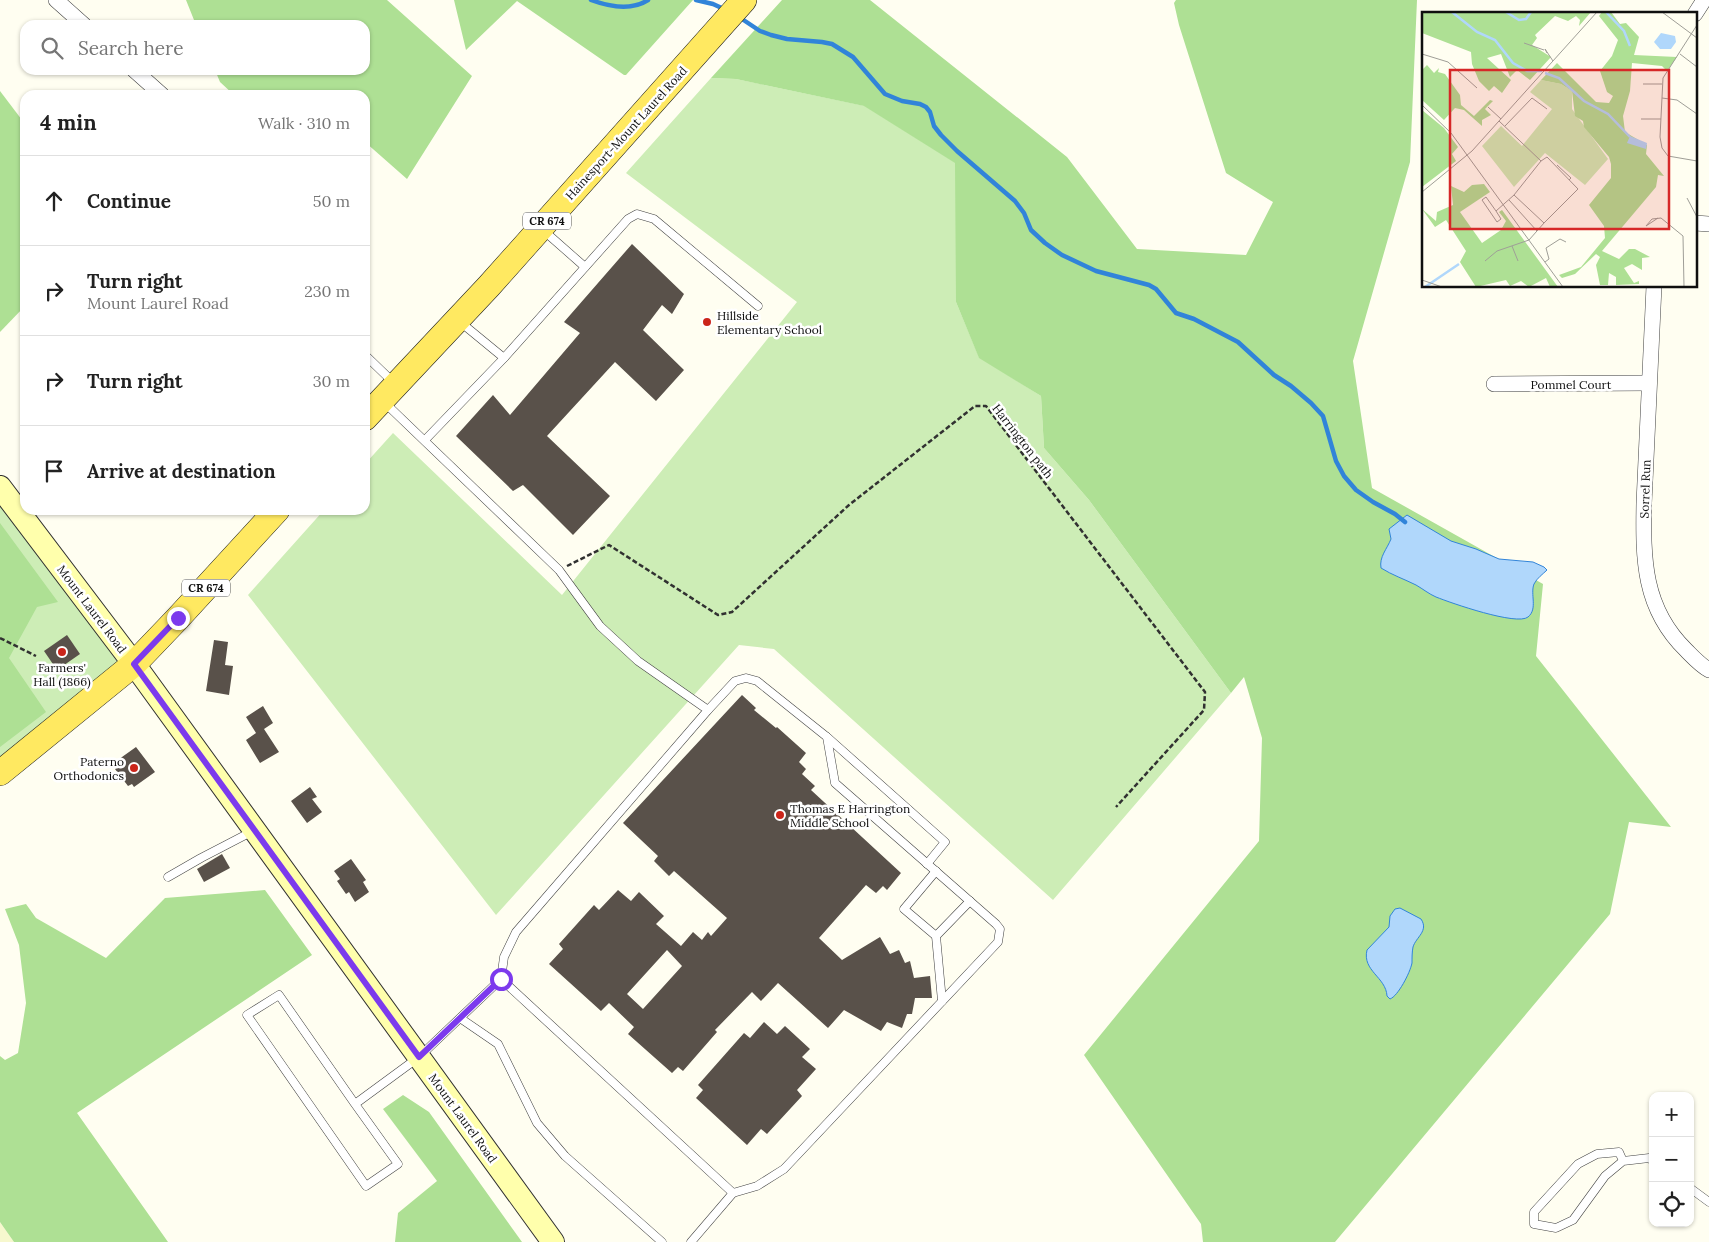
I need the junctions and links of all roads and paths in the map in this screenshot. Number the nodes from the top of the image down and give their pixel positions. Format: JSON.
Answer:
{"nodes":[{"id":1,"x":56,"y":0,"type":"edge"},
{"id":2,"x":1704,"y":0,"type":"edge"},
{"id":3,"x":736,"y":9,"type":"edge"},
{"id":4,"x":1696,"y":12,"type":"edge"},
{"id":5,"x":78,"y":20,"type":"edge"},
{"id":6,"x":140,"y":75,"type":"edge"},
{"id":7,"x":156,"y":90,"type":"edge"},
{"id":8,"x":1696,"y":223,"type":"edge"},
{"id":9,"x":1709,"y":224,"type":"edge"},
{"id":10,"x":541,"y":228,"type":"junction"},
{"id":11,"x":585,"y":267,"type":"junction"},
{"id":12,"x":1654,"y":288,"type":"edge"},
{"id":13,"x":758,"y":306,"type":"dead end"},
{"id":14,"x":457,"y":320,"type":"junction"},
{"id":15,"x":504,"y":358,"type":"junction"},
{"id":16,"x":370,"y":362,"type":"edge"},
{"id":17,"x":1649,"y":383,"type":"junction"},
{"id":18,"x":1494,"y":384,"type":"dead end"},
{"id":19,"x":390,"y":392,"type":"junction"},
{"id":20,"x":370,"y":413,"type":"edge"},
{"id":21,"x":425,"y":440,"type":"junction"},
{"id":22,"x":0,"y":487,"type":"edge"},
{"id":23,"x":20,"y":513,"type":"edge"},
{"id":24,"x":21,"y":515,"type":"edge"},
{"id":25,"x":272,"y":515,"type":"edge"},
{"id":26,"x":559,"y":570,"type":"junction"},
{"id":27,"x":0,"y":638,"type":"edge"},
{"id":28,"x":36,"y":656,"type":"dead end"},
{"id":29,"x":134,"y":664,"type":"junction"},
{"id":30,"x":1709,"y":670,"type":"edge"},
{"id":31,"x":708,"y":710,"type":"junction"},
{"id":32,"x":828,"y":737,"type":"junction"},
{"id":33,"x":0,"y":773,"type":"edge"},
{"id":34,"x":1116,"y":807,"type":"dead end"},
{"id":35,"x":255,"y":830,"type":"junction"},
{"id":36,"x":927,"y":864,"type":"junction"},
{"id":37,"x":936,"y":872,"type":"junction"},
{"id":38,"x":168,"y":877,"type":"dead end"},
{"id":39,"x":970,"y":901,"type":"junction"},
{"id":40,"x":936,"y":936,"type":"junction"},
{"id":41,"x":501,"y":979,"type":"junction"},
{"id":42,"x":942,"y":1001,"type":"junction"},
{"id":43,"x":460,"y":1018,"type":"junction"},
{"id":44,"x":419,"y":1057,"type":"junction"},
{"id":45,"x":355,"y":1104,"type":"junction"},
{"id":46,"x":1649,"y":1158,"type":"edge"},
{"id":47,"x":1623,"y":1161,"type":"junction"},
{"id":48,"x":1694,"y":1191,"type":"edge"},
{"id":49,"x":733,"y":1193,"type":"junction"},
{"id":50,"x":1709,"y":1202,"type":"edge"},
{"id":51,"x":552,"y":1242,"type":"edge"},
{"id":52,"x":662,"y":1242,"type":"edge"},
{"id":53,"x":691,"y":1242,"type":"edge"}],
"edges":[{"from":1,"to":5,"type":"street"},
{"from":2,"to":4,"type":"street"},
{"from":3,"to":10,"type":"main road","name":"Hainesport-Mount Laurel Road","number":"CR 674"},
{"from":6,"to":7,"type":"street"},
{"from":8,"to":9,"type":"street"},
{"from":10,"to":11,"type":"lane"},
{"from":10,"to":14,"type":"main road","name":"Hainesport-Mount Laurel Road","number":"CR 674"},
{"from":11,"to":13,"type":"lane"},
{"from":11,"to":15,"type":"lane"},
{"from":12,"to":17,"type":"street","name":"Sorrel Run"},
{"from":14,"to":15,"type":"lane"},
{"from":14,"to":19,"type":"main road","name":"Hainesport-Mount Laurel Road","number":"CR 674"},
{"from":15,"to":21,"type":"lane"},
{"from":16,"to":19,"type":"lane"},
{"from":17,"to":18,"type":"street","name":"Pommel Court"},
{"from":17,"to":30,"type":"street","name":"Sorrel Run"},
{"from":19,"to":20,"type":"main road","name":"Hainesport-Mount Laurel Road","number":"CR 674"},
{"from":19,"to":21,"type":"lane"},
{"from":21,"to":26,"type":"lane"},
{"from":22,"to":23,"type":"main road","name":"Mount Laurel Road"},
{"from":24,"to":29,"type":"main road","name":"Mount Laurel Road"},
{"from":25,"to":29,"type":"main road","number":"CR 674"},
{"from":26,"to":31,"type":"lane"},
{"from":26,"to":34,"type":"path","name":"Harrington path"},
{"from":27,"to":28,"type":"path"},
{"from":29,"to":33,"type":"main road","number":"CR 674"},
{"from":29,"to":35,"type":"main road","name":"Mount Laurel Road"},
{"from":31,"to":32,"type":"lane"},
{"from":31,"to":41,"type":"lane"},
{"from":32,"to":36,"type":"lane"},
{"from":32,"to":36,"type":"lane"},
{"from":35,"to":38,"type":"lane"},
{"from":35,"to":44,"type":"main road","name":"Mount Laurel Road"},
{"from":36,"to":37,"type":"lane"},
{"from":37,"to":39,"type":"lane"},
{"from":37,"to":40,"type":"lane"},
{"from":39,"to":40,"type":"lane"},
{"from":39,"to":42,"type":"lane"},
{"from":40,"to":42,"type":"lane"},
{"from":41,"to":43,"type":"lane"},
{"from":41,"to":49,"type":"lane"},
{"from":42,"to":49,"type":"lane"},
{"from":43,"to":44,"type":"lane"},
{"from":43,"to":52,"type":"lane"},
{"from":44,"to":45,"type":"lane"},
{"from":44,"to":51,"type":"main road","name":"Mount Laurel Road"},
{"from":45,"to":45,"type":"lane"},
{"from":46,"to":47,"type":"lane"},
{"from":47,"to":47,"type":"lane"},
{"from":48,"to":50,"type":"lane"},
{"from":49,"to":53,"type":"lane"}]}
